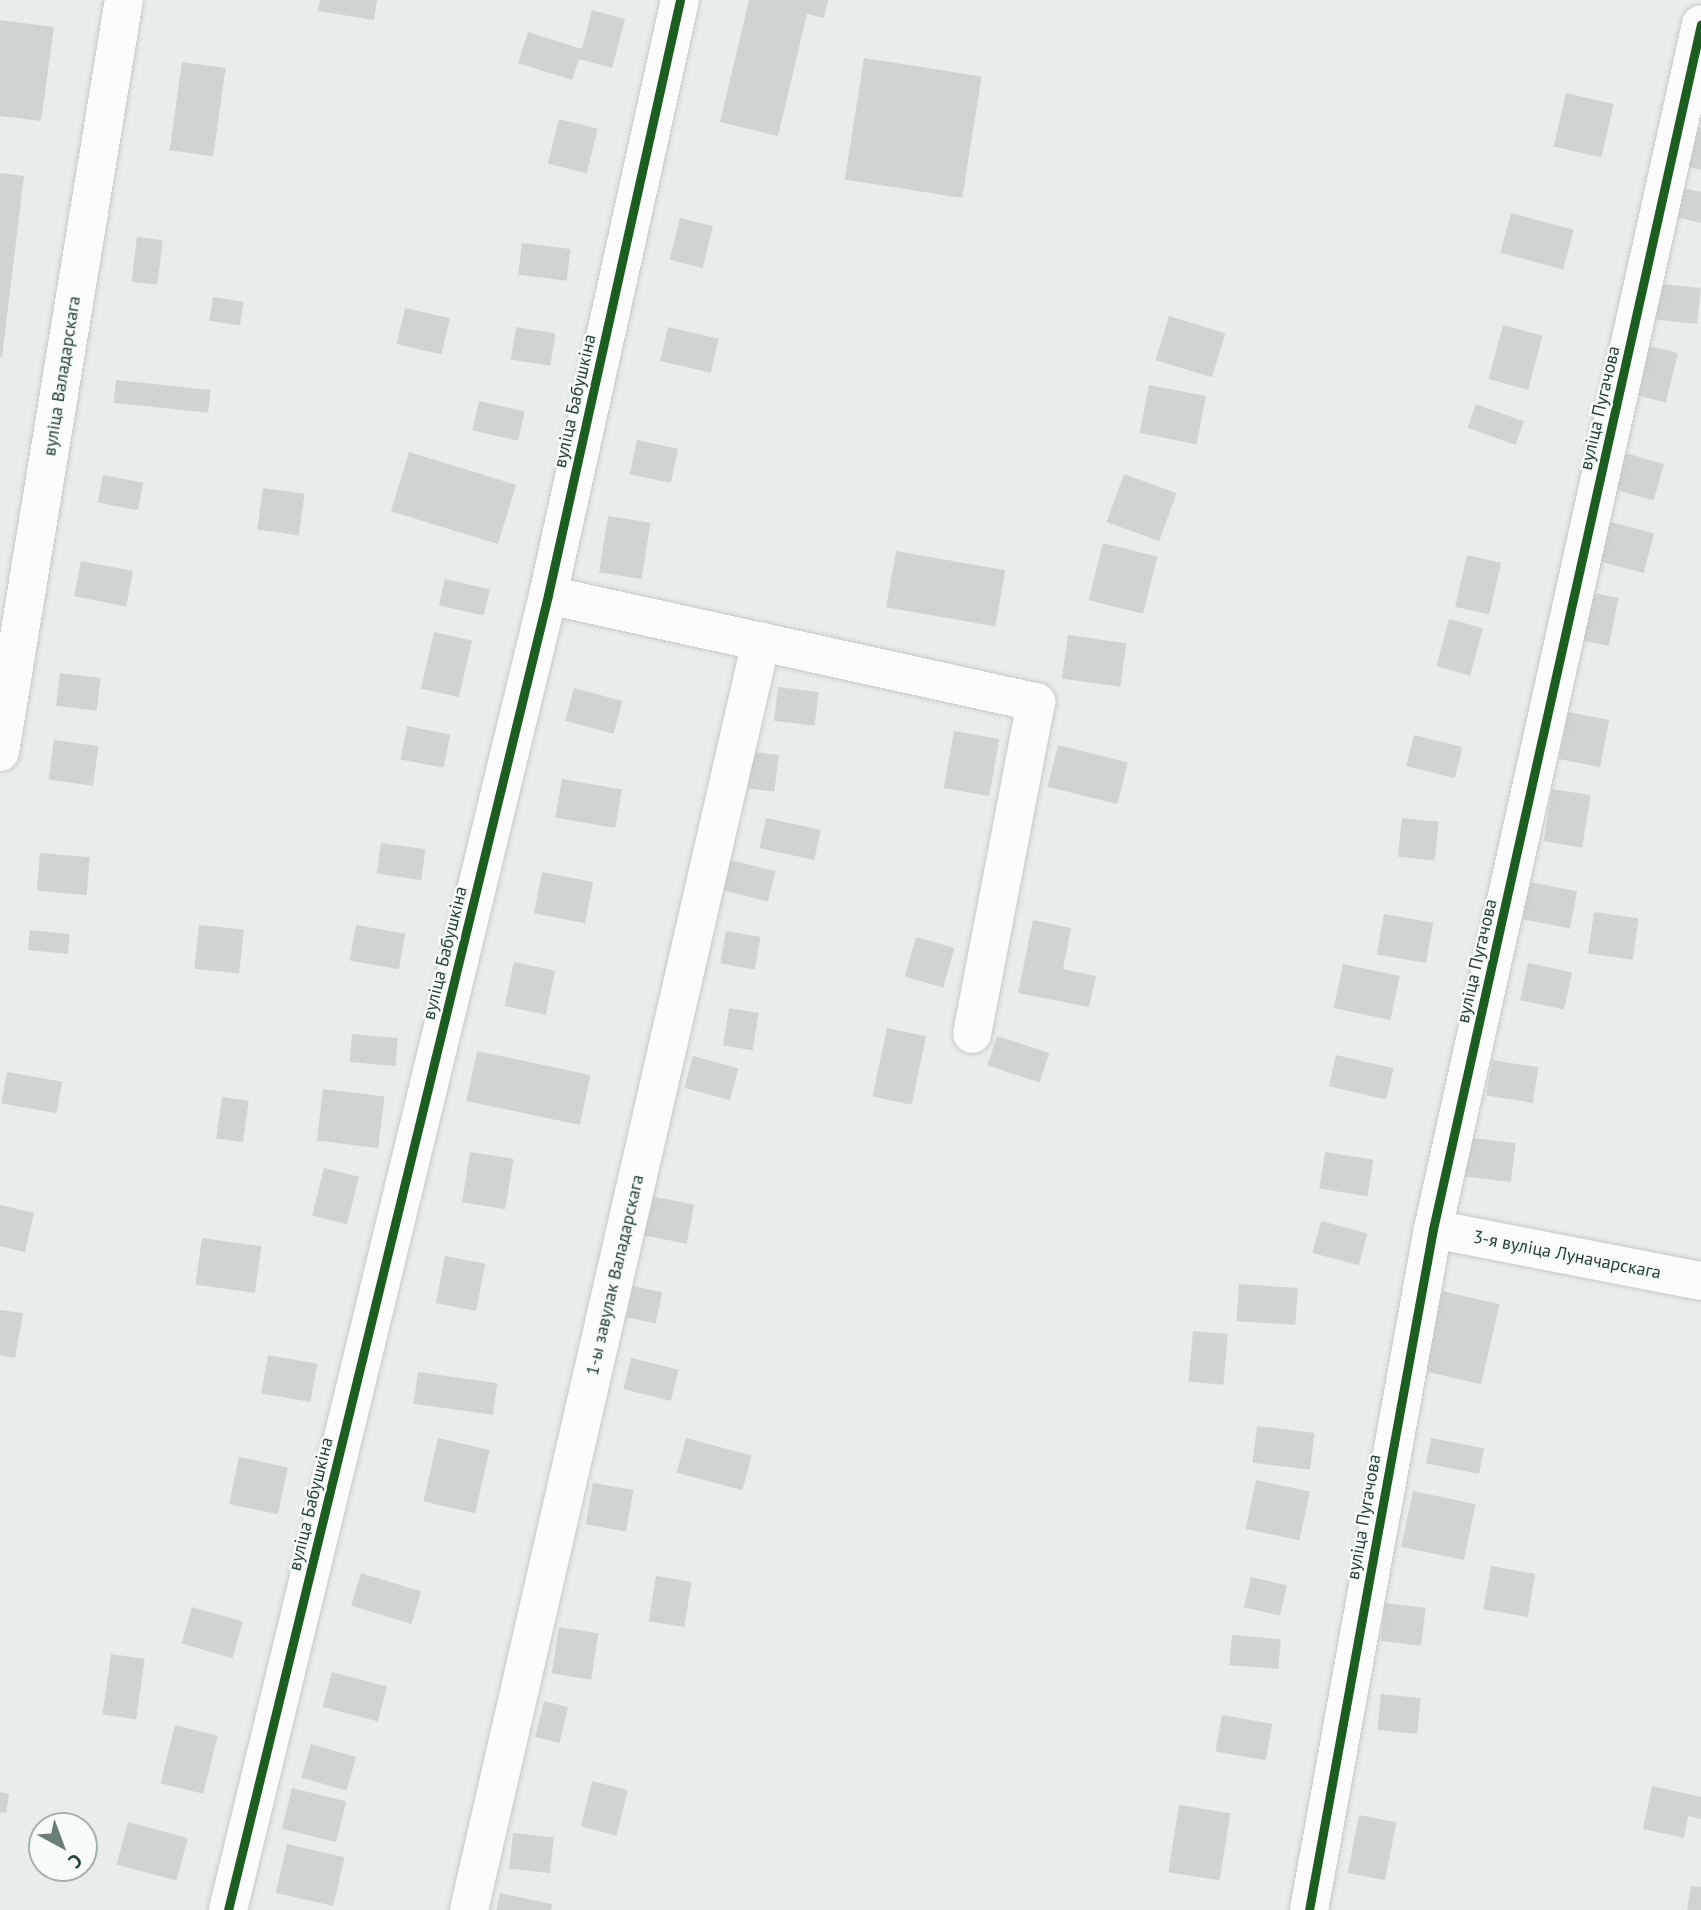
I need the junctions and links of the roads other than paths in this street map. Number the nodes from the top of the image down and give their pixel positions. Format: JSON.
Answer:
{"nodes":[{"id":1,"x":124,"y":0,"type":"edge"},
{"id":2,"x":680,"y":0,"type":"edge"},
{"id":3,"x":1701,"y":24,"type":"edge"},
{"id":4,"x":548,"y":595,"type":"junction"},
{"id":5,"x":761,"y":641,"type":"junction"},
{"id":6,"x":0,"y":752,"type":"edge"},
{"id":7,"x":972,"y":1034,"type":"dead end"},
{"id":8,"x":1433,"y":1229,"type":"junction"},
{"id":9,"x":1701,"y":1281,"type":"edge"},
{"id":10,"x":228,"y":1910,"type":"edge"},
{"id":11,"x":469,"y":1910,"type":"edge"},
{"id":12,"x":1309,"y":1910,"type":"edge"}],
"edges":[{"from":1,"to":6,"type":"street","name":"вуліца Валадарскага"},
{"from":2,"to":4,"type":"street","name":"вуліца Бабушкіна"},
{"from":3,"to":8,"type":"street","name":"вуліца Пугачова"},
{"from":4,"to":5,"type":"street"},
{"from":4,"to":10,"type":"street","name":"вуліца Бабушкіна"},
{"from":5,"to":7,"type":"street"},
{"from":5,"to":11,"type":"street","name":"1-ы завулак Валадарскага"},
{"from":8,"to":9,"type":"street","name":"3-я вуліца Луначарскага"},
{"from":8,"to":12,"type":"street","name":"вуліца Пугачова"}]}
